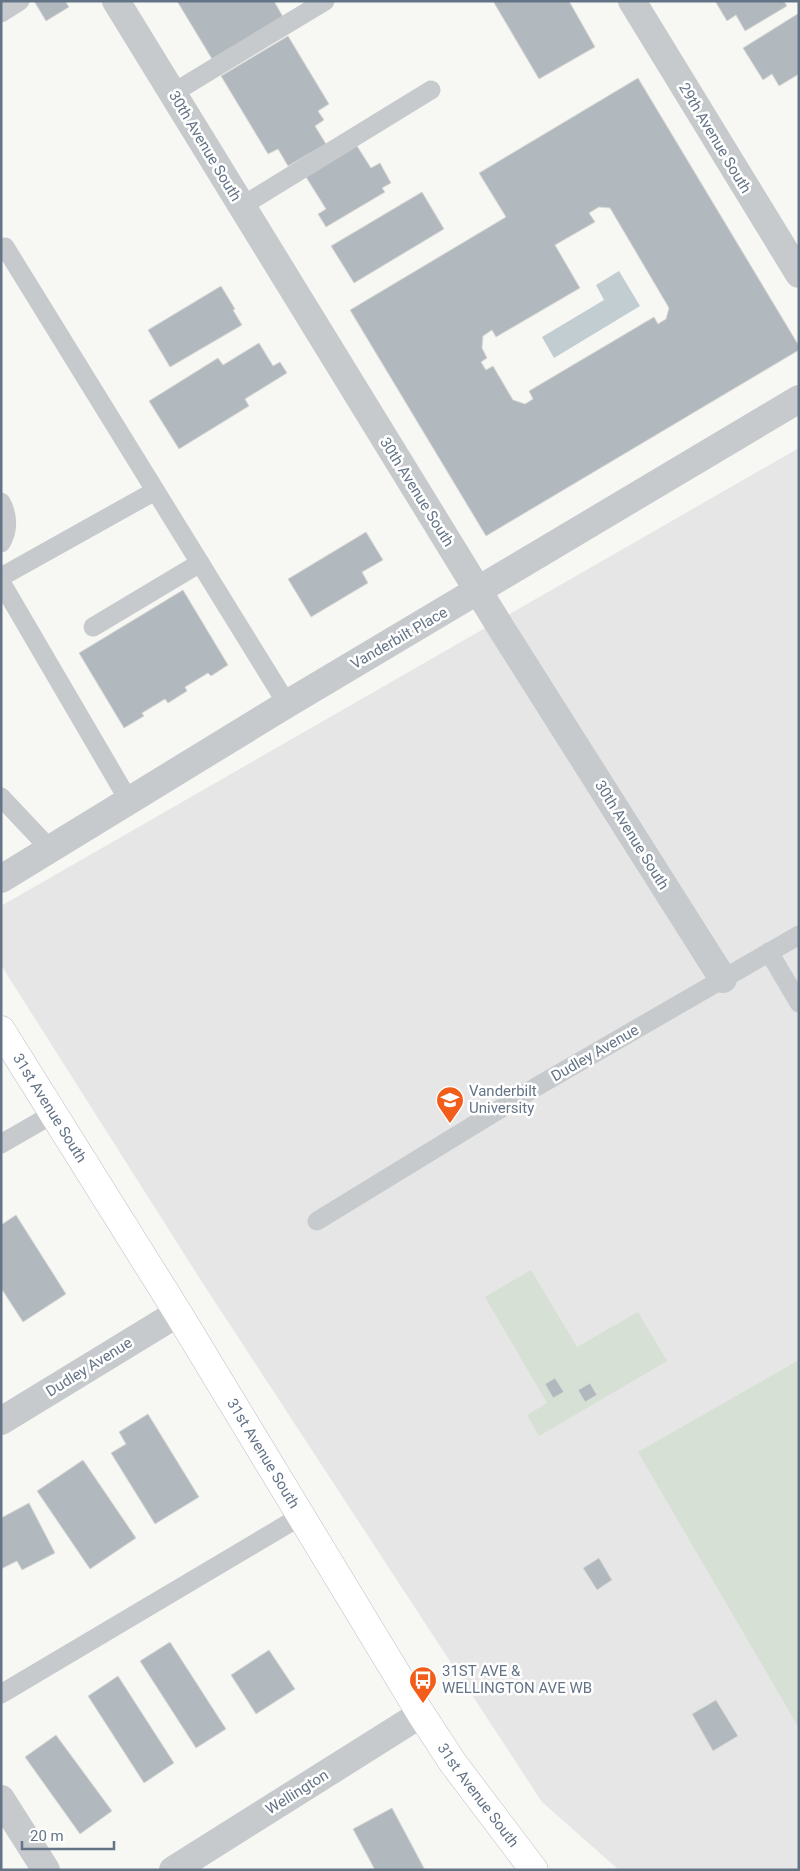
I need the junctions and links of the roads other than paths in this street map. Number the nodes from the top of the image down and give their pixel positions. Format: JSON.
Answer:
{"nodes":[{"id":1,"x":20,"y":1,"type":"edge"},
{"id":2,"x":116,"y":1,"type":"edge"},
{"id":3,"x":325,"y":1,"type":"edge"},
{"id":4,"x":632,"y":1,"type":"edge"},
{"id":5,"x":1,"y":13,"type":"edge"},
{"id":6,"x":431,"y":90,"type":"dead end"},
{"id":7,"x":173,"y":93,"type":"junction"},
{"id":8,"x":242,"y":206,"type":"junction"},
{"id":9,"x":1,"y":249,"type":"edge"},
{"id":10,"x":799,"y":274,"type":"edge"},
{"id":11,"x":799,"y":399,"type":"edge"},
{"id":12,"x":155,"y":491,"type":"junction"},
{"id":13,"x":1,"y":502,"type":"edge"},
{"id":14,"x":1,"y":543,"type":"edge"},
{"id":15,"x":200,"y":563,"type":"junction"},
{"id":16,"x":1,"y":577,"type":"edge"},
{"id":17,"x":1,"y":582,"type":"edge"},
{"id":18,"x":478,"y":591,"type":"junction"},
{"id":19,"x":92,"y":627,"type":"dead end"},
{"id":20,"x":287,"y":704,"type":"junction"},
{"id":21,"x":1,"y":797,"type":"edge"},
{"id":22,"x":129,"y":801,"type":"junction"},
{"id":23,"x":50,"y":849,"type":"junction"},
{"id":24,"x":1,"y":879,"type":"edge"},
{"id":25,"x":799,"y":935,"type":"edge"},
{"id":26,"x":769,"y":952,"type":"junction"},
{"id":27,"x":722,"y":979,"type":"junction"},
{"id":28,"x":799,"y":1003,"type":"edge"},
{"id":29,"x":1,"y":1030,"type":"edge"},
{"id":30,"x":53,"y":1114,"type":"junction"},
{"id":31,"x":1,"y":1144,"type":"edge"},
{"id":32,"x":317,"y":1221,"type":"dead end"},
{"id":33,"x":178,"y":1313,"type":"junction"},
{"id":34,"x":1,"y":1421,"type":"edge"},
{"id":35,"x":301,"y":1516,"type":"junction"},
{"id":36,"x":1,"y":1694,"type":"edge"},
{"id":37,"x":421,"y":1714,"type":"junction"},
{"id":38,"x":1,"y":1799,"type":"edge"},
{"id":39,"x":46,"y":1870,"type":"edge"},
{"id":40,"x":173,"y":1870,"type":"edge"},
{"id":41,"x":534,"y":1870,"type":"edge"}],
"edges":[{"from":1,"to":5,"type":"lane"},
{"from":2,"to":7,"type":"street","name":"30th Avenue South"},
{"from":3,"to":7,"type":"lane"},
{"from":4,"to":10,"type":"street","name":"29th Avenue South"},
{"from":6,"to":8,"type":"lane"},
{"from":7,"to":8,"type":"street","name":"30th Avenue South"},
{"from":8,"to":18,"type":"street","name":"30th Avenue South"},
{"from":9,"to":12,"type":"lane"},
{"from":11,"to":18,"type":"street","name":"Vanderbilt Place"},
{"from":12,"to":15,"type":"lane"},
{"from":12,"to":16,"type":"lane"},
{"from":13,"to":14,"type":"lane"},
{"from":15,"to":19,"type":"lane"},
{"from":15,"to":20,"type":"lane"},
{"from":17,"to":22,"type":"lane"},
{"from":18,"to":20,"type":"street","name":"Vanderbilt Place"},
{"from":18,"to":27,"type":"street","name":"30th Avenue South"},
{"from":20,"to":22,"type":"street","name":"Vanderbilt Place"},
{"from":21,"to":23,"type":"lane"},
{"from":22,"to":23,"type":"street","name":"Vanderbilt Place"},
{"from":23,"to":24,"type":"street","name":"Vanderbilt Place"},
{"from":25,"to":26,"type":"lane","name":"Dudley Avenue"},
{"from":26,"to":27,"type":"lane","name":"Dudley Avenue"},
{"from":26,"to":28,"type":"lane"},
{"from":27,"to":32,"type":"lane","name":"Dudley Avenue"},
{"from":29,"to":30,"type":"main road","name":"31st Avenue South"},
{"from":30,"to":31,"type":"lane"},
{"from":30,"to":33,"type":"main road","name":"31st Avenue South"},
{"from":33,"to":34,"type":"street","name":"Dudley Avenue"},
{"from":33,"to":35,"type":"main road","name":"31st Avenue South"},
{"from":35,"to":36,"type":"lane"},
{"from":35,"to":37,"type":"main road","name":"31st Avenue South"},
{"from":37,"to":40,"type":"street","name":"Wellington"},
{"from":37,"to":41,"type":"main road","name":"31st Avenue South"},
{"from":38,"to":39,"type":"street"}]}
